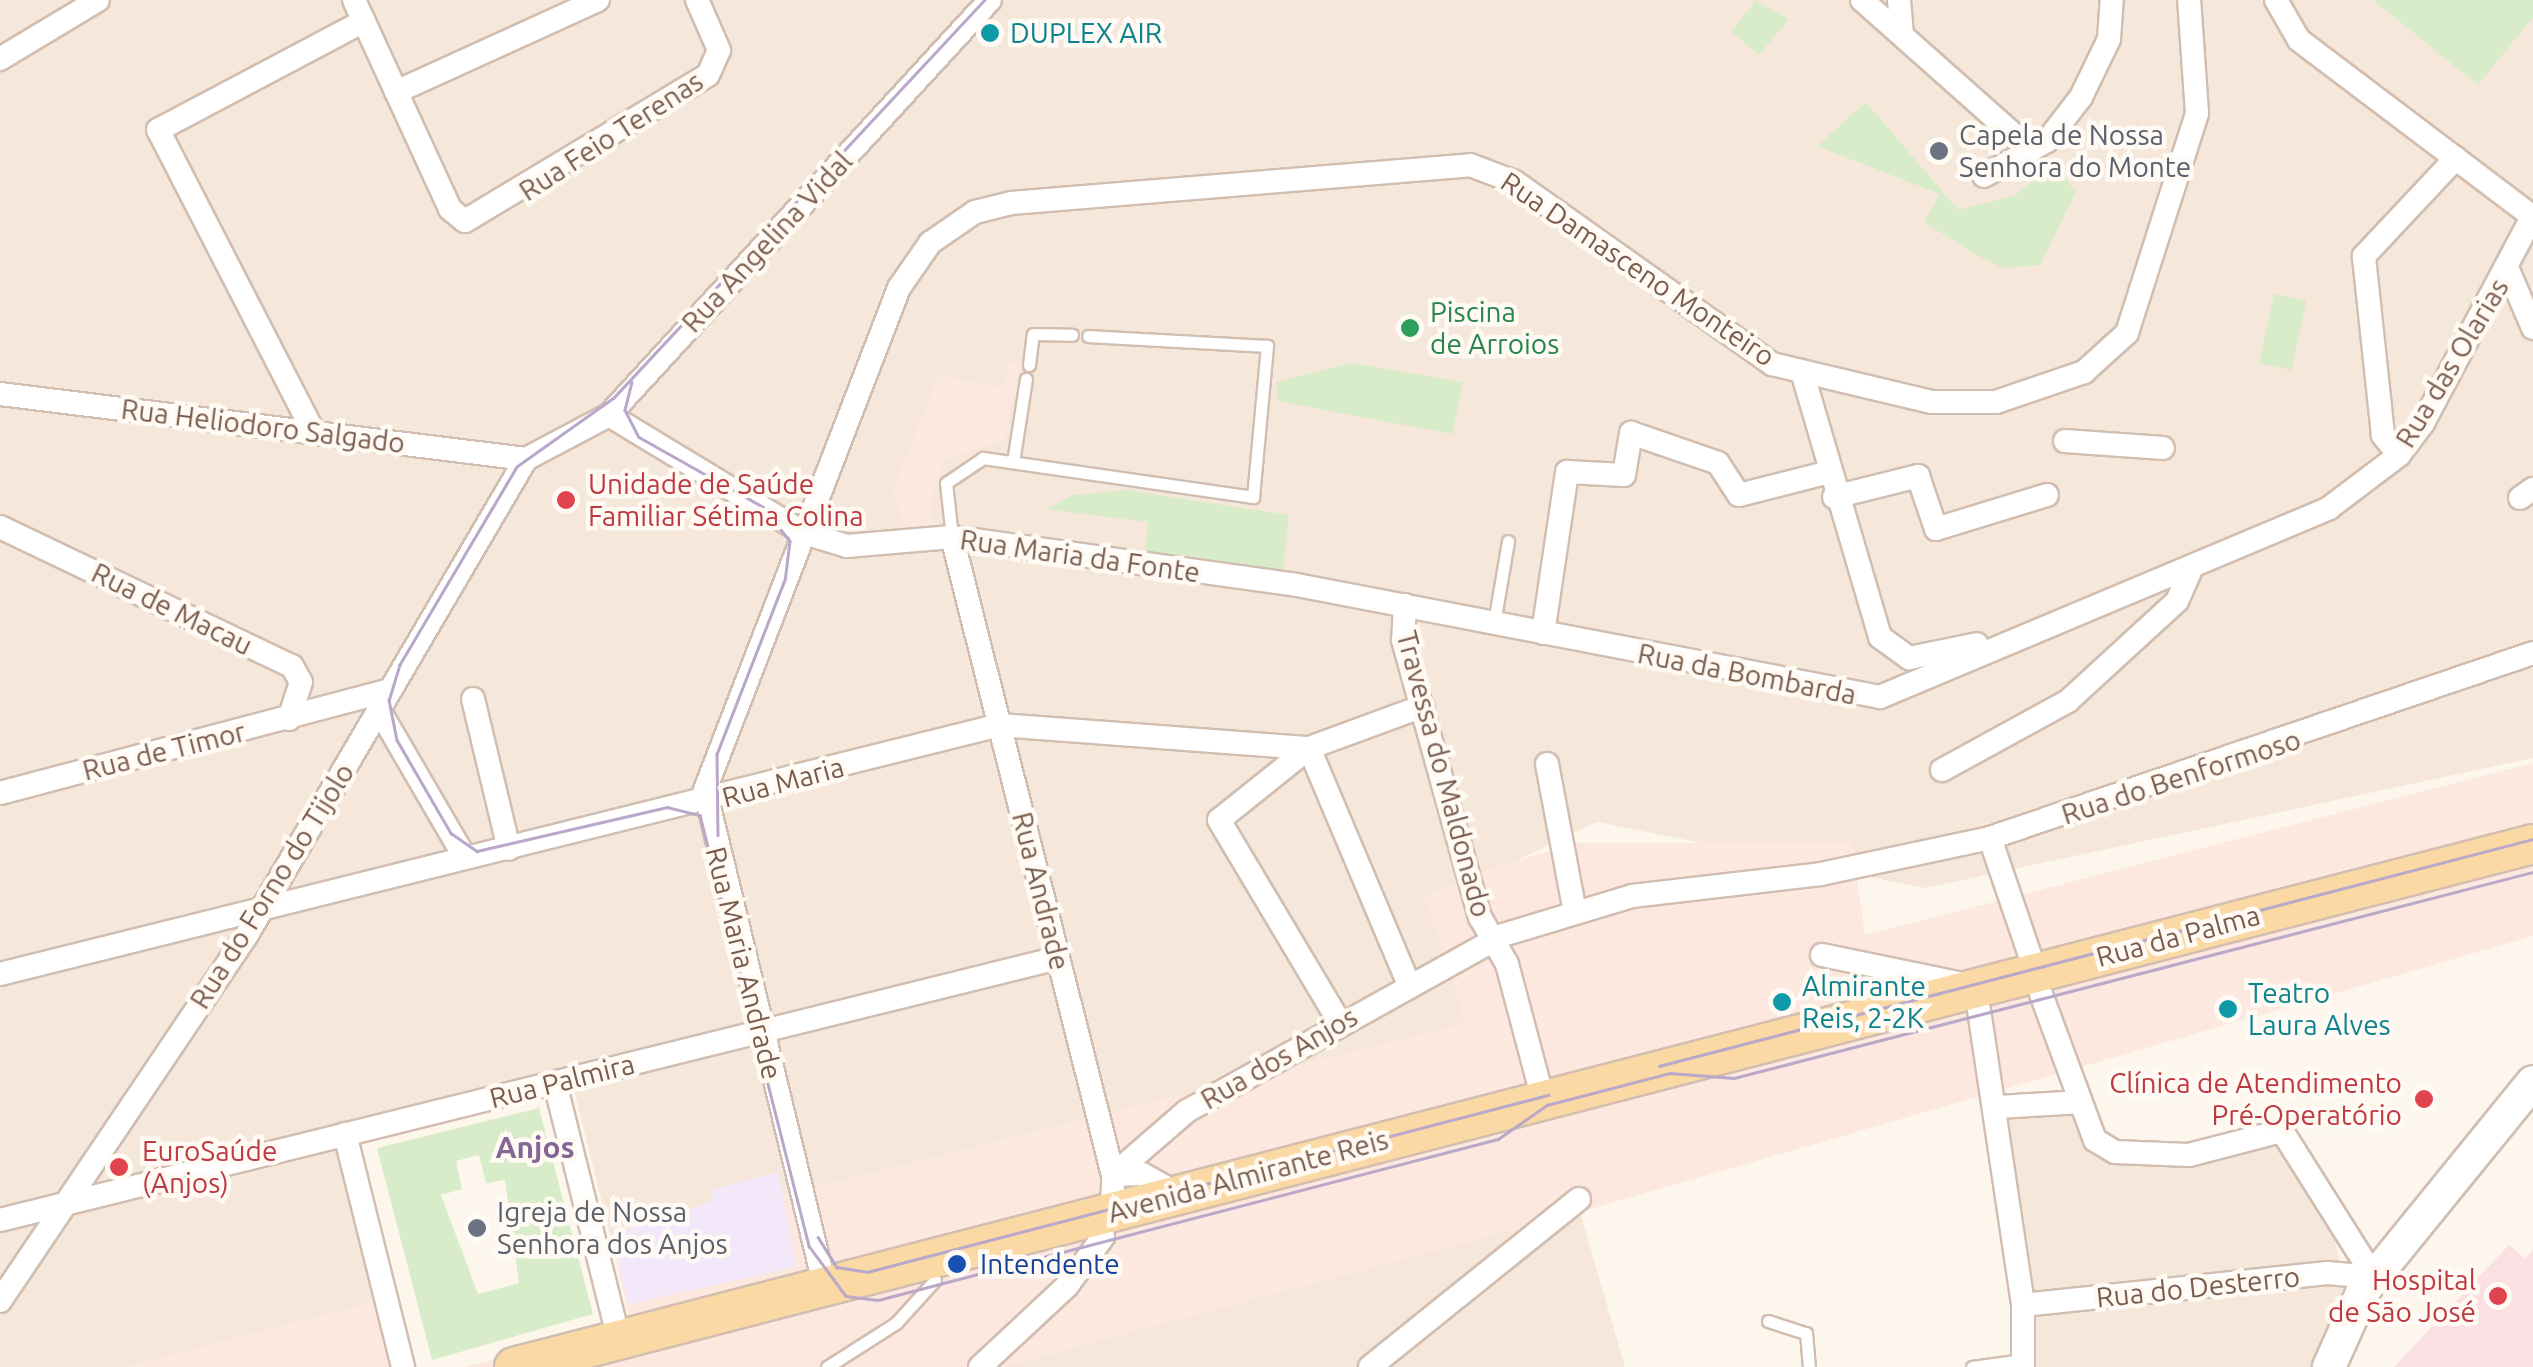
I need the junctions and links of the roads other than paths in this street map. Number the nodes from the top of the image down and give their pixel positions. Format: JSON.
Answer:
{"nodes":[{"id":1,"x":98,"y":0,"type":"edge"},
{"id":2,"x":598,"y":0,"type":"edge"},
{"id":3,"x":696,"y":0,"type":"edge"},
{"id":4,"x":990,"y":0,"type":"edge"},
{"id":5,"x":1862,"y":0,"type":"edge"},
{"id":6,"x":1899,"y":0,"type":"edge"},
{"id":7,"x":2112,"y":0,"type":"edge"},
{"id":8,"x":2189,"y":0,"type":"edge"},
{"id":9,"x":2276,"y":0,"type":"edge"},
{"id":10,"x":359,"y":11,"type":"edge"},
{"id":11,"x":1902,"y":35,"type":"junction"},
{"id":12,"x":0,"y":59,"type":"edge"},
{"id":13,"x":396,"y":92,"type":"junction"},
{"id":14,"x":2031,"y":150,"type":"junction"},
{"id":15,"x":2456,"y":158,"type":"junction"},
{"id":16,"x":1984,"y":176,"type":"dead end"},
{"id":17,"x":2533,"y":216,"type":"edge"},
{"id":18,"x":2508,"y":270,"type":"junction"},
{"id":19,"x":2533,"y":328,"type":"edge"},
{"id":20,"x":1072,"y":335,"type":"dead end"},
{"id":21,"x":1088,"y":336,"type":"dead end"},
{"id":22,"x":1029,"y":365,"type":"dead end"},
{"id":23,"x":1803,"y":375,"type":"junction"},
{"id":24,"x":1026,"y":379,"type":"dead end"},
{"id":25,"x":0,"y":394,"type":"edge"},
{"id":26,"x":609,"y":415,"type":"junction"},
{"id":27,"x":314,"y":433,"type":"junction"},
{"id":28,"x":2066,"y":441,"type":"dead end"},
{"id":29,"x":2163,"y":448,"type":"dead end"},
{"id":30,"x":2399,"y":455,"type":"junction"},
{"id":31,"x":526,"y":459,"type":"junction"},
{"id":32,"x":1013,"y":462,"type":"junction"},
{"id":33,"x":1826,"y":472,"type":"junction"},
{"id":34,"x":2047,"y":495,"type":"dead end"},
{"id":35,"x":1834,"y":498,"type":"junction"},
{"id":36,"x":0,"y":527,"type":"edge"},
{"id":37,"x":804,"y":533,"type":"junction"},
{"id":38,"x":952,"y":537,"type":"junction"},
{"id":39,"x":1508,"y":541,"type":"dead end"},
{"id":40,"x":2190,"y":572,"type":"junction"},
{"id":41,"x":1404,"y":606,"type":"junction"},
{"id":42,"x":1494,"y":624,"type":"junction"},
{"id":43,"x":1544,"y":633,"type":"junction"},
{"id":44,"x":2025,"y":634,"type":"junction"},
{"id":45,"x":2533,"y":654,"type":"edge"},
{"id":46,"x":472,"y":699,"type":"dead end"},
{"id":47,"x":385,"y":700,"type":"junction"},
{"id":48,"x":1423,"y":706,"type":"junction"},
{"id":49,"x":329,"y":708,"type":"junction"},
{"id":50,"x":289,"y":718,"type":"junction"},
{"id":51,"x":1000,"y":726,"type":"junction"},
{"id":52,"x":362,"y":740,"type":"junction"},
{"id":53,"x":1309,"y":748,"type":"junction"},
{"id":54,"x":1547,"y":764,"type":"dead end"},
{"id":55,"x":1942,"y":770,"type":"dead end"},
{"id":56,"x":0,"y":793,"type":"edge"},
{"id":57,"x":706,"y":802,"type":"junction"},
{"id":58,"x":1990,"y":838,"type":"junction"},
{"id":59,"x":2533,"y":844,"type":"edge"},
{"id":60,"x":509,"y":850,"type":"junction"},
{"id":61,"x":465,"y":858,"type":"junction"},
{"id":62,"x":2533,"y":866,"type":"edge"},
{"id":63,"x":264,"y":908,"type":"junction"},
{"id":64,"x":1574,"y":912,"type":"junction"},
{"id":65,"x":1492,"y":941,"type":"junction"},
{"id":66,"x":1822,"y":956,"type":"dead end"},
{"id":67,"x":1058,"y":958,"type":"junction"},
{"id":68,"x":0,"y":974,"type":"edge"},
{"id":69,"x":2039,"y":983,"type":"junction"},
{"id":70,"x":1409,"y":985,"type":"junction"},
{"id":71,"x":1980,"y":998,"type":"junction"},
{"id":72,"x":1340,"y":1023,"type":"junction"},
{"id":73,"x":761,"y":1032,"type":"junction"},
{"id":74,"x":555,"y":1082,"type":"junction"},
{"id":75,"x":2533,"y":1082,"type":"edge"},
{"id":76,"x":1542,"y":1096,"type":"junction"},
{"id":77,"x":2079,"y":1102,"type":"junction"},
{"id":78,"x":1996,"y":1107,"type":"junction"},
{"id":79,"x":346,"y":1134,"type":"junction"},
{"id":80,"x":1139,"y":1167,"type":"junction"},
{"id":81,"x":1180,"y":1194,"type":"junction"},
{"id":82,"x":1579,"y":1199,"type":"dead end"},
{"id":83,"x":66,"y":1204,"type":"junction"},
{"id":84,"x":1109,"y":1208,"type":"junction"},
{"id":85,"x":0,"y":1220,"type":"edge"},
{"id":86,"x":2374,"y":1277,"type":"junction"},
{"id":87,"x":935,"y":1280,"type":"junction"},
{"id":88,"x":828,"y":1297,"type":"junction"},
{"id":89,"x":0,"y":1301,"type":"edge"},
{"id":90,"x":2024,"y":1305,"type":"junction"},
{"id":91,"x":1768,"y":1321,"type":"dead end"},
{"id":92,"x":609,"y":1354,"type":"edge"},
{"id":93,"x":2022,"y":1364,"type":"edge"},
{"id":94,"x":403,"y":1367,"type":"edge"},
{"id":95,"x":514,"y":1367,"type":"edge"},
{"id":96,"x":827,"y":1367,"type":"edge"},
{"id":97,"x":980,"y":1367,"type":"edge"},
{"id":98,"x":1370,"y":1367,"type":"edge"},
{"id":99,"x":1808,"y":1367,"type":"edge"},
{"id":100,"x":1972,"y":1367,"type":"edge"},
{"id":101,"x":2328,"y":1367,"type":"edge"}],
"edges":[{"from":1,"to":12,"type":"street"},
{"from":2,"to":13,"type":"street"},
{"from":3,"to":13,"type":"street","name":"Rua Feio Terenas"},
{"from":4,"to":26,"type":"street","name":"Rua Angelina Vidal"},
{"from":5,"to":11,"type":"street"},
{"from":6,"to":11,"type":"street"},
{"from":7,"to":14,"type":"street"},
{"from":8,"to":23,"type":"street","name":"Rua Damasceno Monteiro"},
{"from":9,"to":15,"type":"street"},
{"from":10,"to":13,"type":"street"},
{"from":10,"to":27,"type":"street"},
{"from":11,"to":14,"type":"street"},
{"from":14,"to":16,"type":"street"},
{"from":15,"to":17,"type":"street"},
{"from":15,"to":30,"type":"street"},
{"from":17,"to":18,"type":"street","name":"Rua das Olarias"},
{"from":18,"to":19,"type":"street"},
{"from":18,"to":30,"type":"street","name":"Rua das Olarias"},
{"from":20,"to":22,"type":"lane"},
{"from":21,"to":32,"type":"lane"},
{"from":23,"to":33,"type":"street"},
{"from":23,"to":37,"type":"street","name":"Rua Damasceno Monteiro"},
{"from":24,"to":32,"type":"lane"},
{"from":25,"to":27,"type":"street","name":"Rua Heliodoro Salgado"},
{"from":26,"to":31,"type":"street","name":"Rua Angelina Vidal"},
{"from":26,"to":37,"type":"street","name":"Rua Maria da Fonte"},
{"from":27,"to":31,"type":"street","name":"Rua Heliodoro Salgado"},
{"from":28,"to":29,"type":"street"},
{"from":30,"to":40,"type":"street","name":"Rua das Olarias"},
{"from":31,"to":47,"type":"street","name":"Rua do Forno do Tijolo"},
{"from":32,"to":38,"type":"lane"},
{"from":33,"to":35,"type":"street"},
{"from":33,"to":43,"type":"street"},
{"from":34,"to":35,"type":"street"},
{"from":35,"to":44,"type":"street"},
{"from":36,"to":50,"type":"street","name":"Rua de Macau"},
{"from":37,"to":38,"type":"street","name":"Rua Maria da Fonte"},
{"from":37,"to":57,"type":"street","name":"Rua Maria Andrade"},
{"from":38,"to":41,"type":"street","name":"Rua Maria da Fonte"},
{"from":38,"to":51,"type":"street","name":"Rua Andrade"},
{"from":39,"to":42,"type":"lane"},
{"from":40,"to":44,"type":"street","name":"Rua da Bombarda"},
{"from":40,"to":55,"type":"street"},
{"from":41,"to":42,"type":"street","name":"Rua da Bombarda"},
{"from":41,"to":48,"type":"street","name":"Travessa do Maldonado"},
{"from":42,"to":43,"type":"street","name":"Rua da Bombarda"},
{"from":43,"to":44,"type":"street","name":"Rua da Bombarda"},
{"from":45,"to":58,"type":"street","name":"Rua do Benformoso"},
{"from":46,"to":60,"type":"street"},
{"from":47,"to":49,"type":"street","name":"Rua de Timor"},
{"from":47,"to":52,"type":"street","name":"Rua do Forno do Tijolo"},
{"from":47,"to":61,"type":"street"},
{"from":48,"to":53,"type":"street"},
{"from":48,"to":65,"type":"street","name":"Travessa do Maldonado"},
{"from":49,"to":50,"type":"street","name":"Rua de Timor"},
{"from":49,"to":52,"type":"street"},
{"from":50,"to":56,"type":"street","name":"Rua de Timor"},
{"from":51,"to":53,"type":"street","name":"Rua Maria"},
{"from":51,"to":57,"type":"street","name":"Rua Maria"},
{"from":51,"to":67,"type":"street","name":"Rua Andrade"},
{"from":52,"to":63,"type":"street","name":"Rua do Forno do Tijolo"},
{"from":53,"to":70,"type":"street"},
{"from":53,"to":72,"type":"street"},
{"from":54,"to":64,"type":"street"},
{"from":57,"to":60,"type":"street","name":"Rua Maria"},
{"from":57,"to":73,"type":"street","name":"Rua Maria Andrade"},
{"from":58,"to":64,"type":"street","name":"Rua do Benformoso"},
{"from":58,"to":69,"type":"street"},
{"from":59,"to":69,"type":"main road","name":"Rua da Palma"},
{"from":60,"to":61,"type":"street","name":"Rua Maria"},
{"from":61,"to":63,"type":"street","name":"Rua Maria"},
{"from":62,"to":69,"type":"main road","name":"Rua da Palma"},
{"from":63,"to":68,"type":"street","name":"Rua Maria"},
{"from":63,"to":83,"type":"street","name":"Rua do Forno do Tijolo"},
{"from":64,"to":65,"type":"street","name":"Rua dos Anjos"},
{"from":65,"to":70,"type":"street","name":"Rua dos Anjos"},
{"from":65,"to":76,"type":"street","name":"Travessa do Maldonado"},
{"from":66,"to":71,"type":"street","name":"Rua da Palma"},
{"from":67,"to":73,"type":"street","name":"Rua Palmira"},
{"from":67,"to":84,"type":"street","name":"Rua Andrade"},
{"from":69,"to":71,"type":"main road","name":"Rua da Palma"},
{"from":69,"to":77,"type":"street"},
{"from":70,"to":72,"type":"street","name":"Rua dos Anjos"},
{"from":71,"to":76,"type":"main road","name":"Avenida Almirante Reis"},
{"from":71,"to":78,"type":"street"},
{"from":71,"to":84,"type":"main road","name":"Avenida Almirante Reis"},
{"from":72,"to":80,"type":"street","name":"Rua dos Anjos"},
{"from":73,"to":74,"type":"street","name":"Rua Palmira"},
{"from":73,"to":88,"type":"street","name":"Rua Maria Andrade"},
{"from":74,"to":79,"type":"street","name":"Rua Palmira"},
{"from":74,"to":92,"type":"street"},
{"from":75,"to":86,"type":"street"},
{"from":76,"to":81,"type":"main road","name":"Avenida Almirante Reis"},
{"from":77,"to":78,"type":"street"},
{"from":77,"to":86,"type":"street"},
{"from":78,"to":90,"type":"street"},
{"from":79,"to":83,"type":"street","name":"Rua Palmira"},
{"from":79,"to":94,"type":"street"},
{"from":80,"to":81,"type":"street"},
{"from":80,"to":84,"type":"street","name":"Rua dos Anjos"},
{"from":81,"to":84,"type":"main road","name":"Avenida Almirante Reis"},
{"from":82,"to":98,"type":"street"},
{"from":83,"to":85,"type":"street","name":"Rua Palmira"},
{"from":83,"to":89,"type":"street","name":"Rua do Forno do Tijolo"},
{"from":84,"to":87,"type":"main road","name":"Avenida Almirante Reis"},
{"from":84,"to":88,"type":"main road","name":"Avenida Almirante Reis"},
{"from":84,"to":97,"type":"street","name":"Rua dos Anjos"},
{"from":86,"to":90,"type":"street","name":"Rua do Desterro"},
{"from":86,"to":101,"type":"street"},
{"from":87,"to":88,"type":"main road","name":"Avenida Almirante Reis"},
{"from":87,"to":96,"type":"lane"},
{"from":88,"to":92,"type":"main road","name":"Avenida Almirante Reis"},
{"from":90,"to":93,"type":"street"},
{"from":91,"to":99,"type":"lane"},
{"from":92,"to":95,"type":"main road","name":"Avenida Almirante Reis"},
{"from":93,"to":100,"type":"lane"}]}
